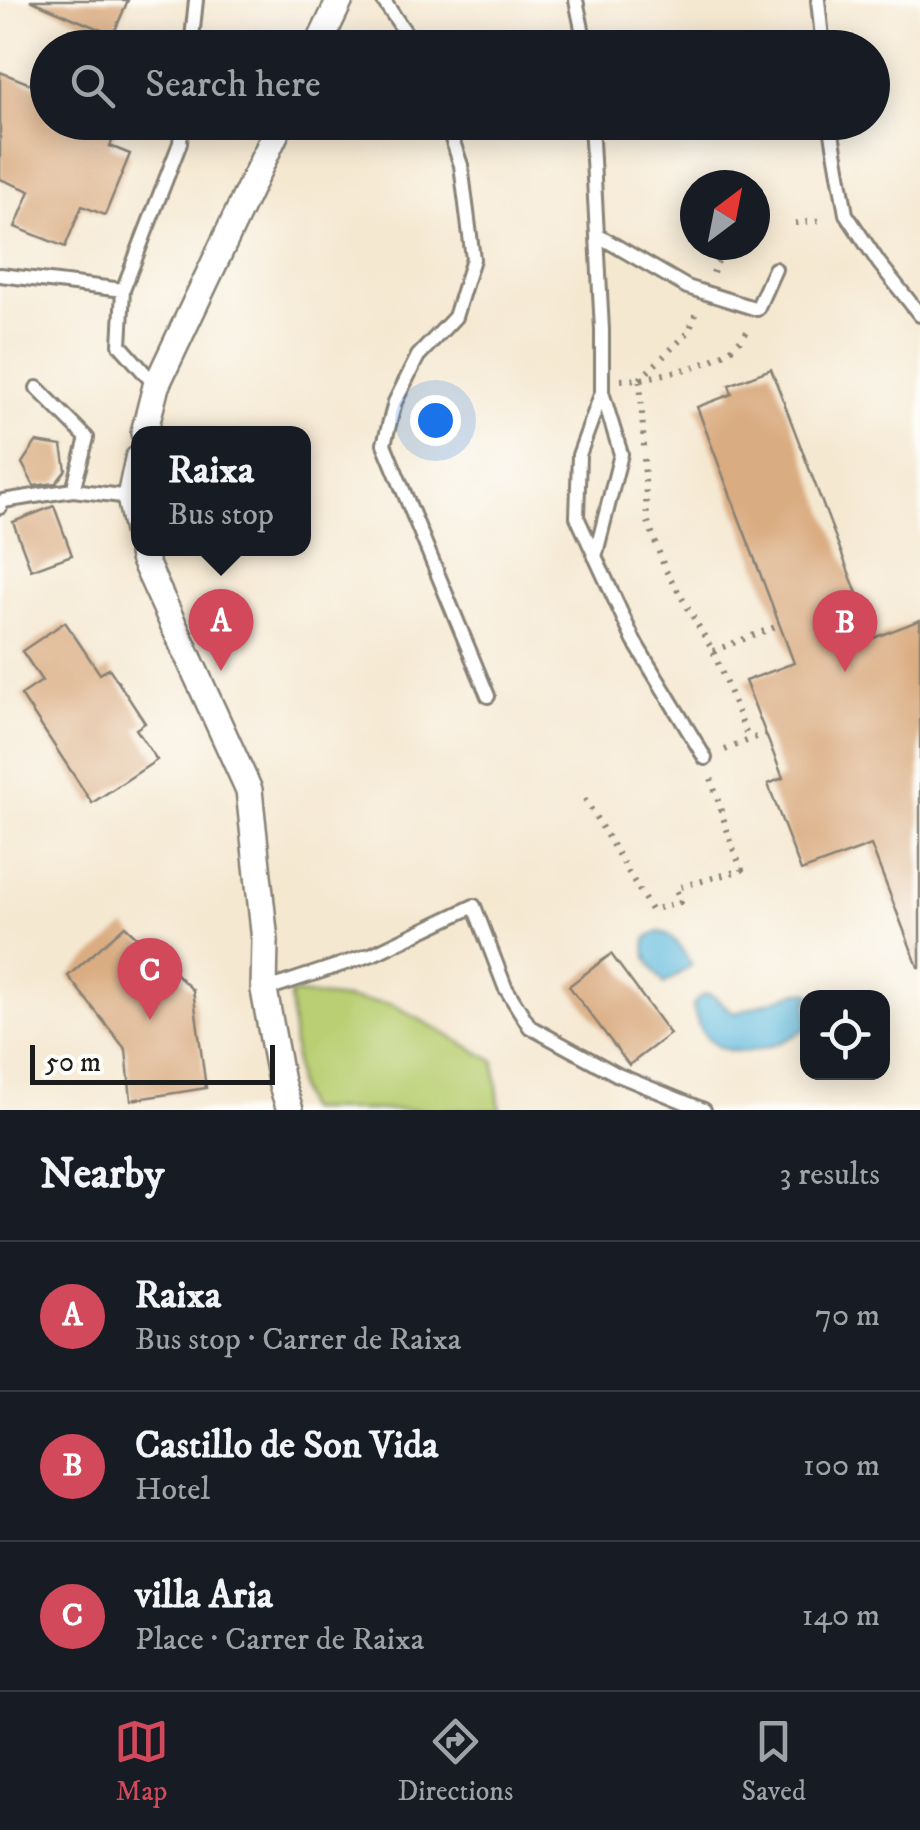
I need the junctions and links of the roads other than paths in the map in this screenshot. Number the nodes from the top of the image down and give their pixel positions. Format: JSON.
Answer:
{"nodes":[{"id":1,"x":196,"y":0,"type":"edge"},
{"id":2,"x":340,"y":0,"type":"edge"},
{"id":3,"x":384,"y":0,"type":"edge"},
{"id":4,"x":576,"y":0,"type":"edge"},
{"id":5,"x":818,"y":0,"type":"edge"},
{"id":6,"x":193,"y":30,"type":"edge"},
{"id":7,"x":326,"y":30,"type":"edge"},
{"id":8,"x":404,"y":30,"type":"edge"},
{"id":9,"x":582,"y":30,"type":"edge"},
{"id":10,"x":821,"y":30,"type":"edge"},
{"id":11,"x":180,"y":140,"type":"edge"},
{"id":12,"x":272,"y":140,"type":"edge"},
{"id":13,"x":452,"y":140,"type":"edge"},
{"id":14,"x":592,"y":140,"type":"edge"},
{"id":15,"x":833,"y":140,"type":"edge"},
{"id":16,"x":597,"y":235,"type":"junction"},
{"id":17,"x":775,"y":269,"type":"dead end"},
{"id":18,"x":0,"y":275,"type":"edge"},
{"id":19,"x":123,"y":290,"type":"junction"},
{"id":20,"x":920,"y":315,"type":"edge"},
{"id":21,"x":156,"y":386,"type":"junction"},
{"id":22,"x":37,"y":388,"type":"dead end"},
{"id":23,"x":602,"y":392,"type":"junction"},
{"id":24,"x":146,"y":426,"type":"edge"},
{"id":25,"x":73,"y":490,"type":"junction"},
{"id":26,"x":131,"y":492,"type":"edge"},
{"id":27,"x":130,"y":497,"type":"junction"},
{"id":28,"x":131,"y":502,"type":"edge"},
{"id":29,"x":0,"y":507,"type":"edge"},
{"id":30,"x":144,"y":556,"type":"edge"},
{"id":31,"x":595,"y":557,"type":"junction"},
{"id":32,"x":488,"y":696,"type":"dead end"},
{"id":33,"x":705,"y":758,"type":"road end"},
{"id":34,"x":264,"y":990,"type":"junction"},
{"id":35,"x":290,"y":1110,"type":"edge"},
{"id":36,"x":704,"y":1110,"type":"edge"}],
"edges":[{"from":1,"to":6,"type":"lane"},
{"from":2,"to":7,"type":"street"},
{"from":3,"to":8,"type":"lane"},
{"from":4,"to":9,"type":"lane"},
{"from":5,"to":10,"type":"lane"},
{"from":11,"to":19,"type":"lane"},
{"from":12,"to":21,"type":"street"},
{"from":13,"to":32,"type":"lane"},
{"from":14,"to":16,"type":"lane"},
{"from":15,"to":20,"type":"lane"},
{"from":16,"to":17,"type":"lane"},
{"from":16,"to":23,"type":"lane"},
{"from":18,"to":19,"type":"lane"},
{"from":19,"to":21,"type":"lane"},
{"from":21,"to":24,"type":"street"},
{"from":22,"to":25,"type":"lane"},
{"from":23,"to":31,"type":"lane"},
{"from":23,"to":31,"type":"lane"},
{"from":25,"to":27,"type":"lane"},
{"from":25,"to":29,"type":"lane"},
{"from":26,"to":27,"type":"street"},
{"from":27,"to":28,"type":"street"},
{"from":30,"to":34,"type":"street"},
{"from":31,"to":33,"type":"lane"},
{"from":34,"to":35,"type":"street"},
{"from":34,"to":36,"type":"lane"}]}
